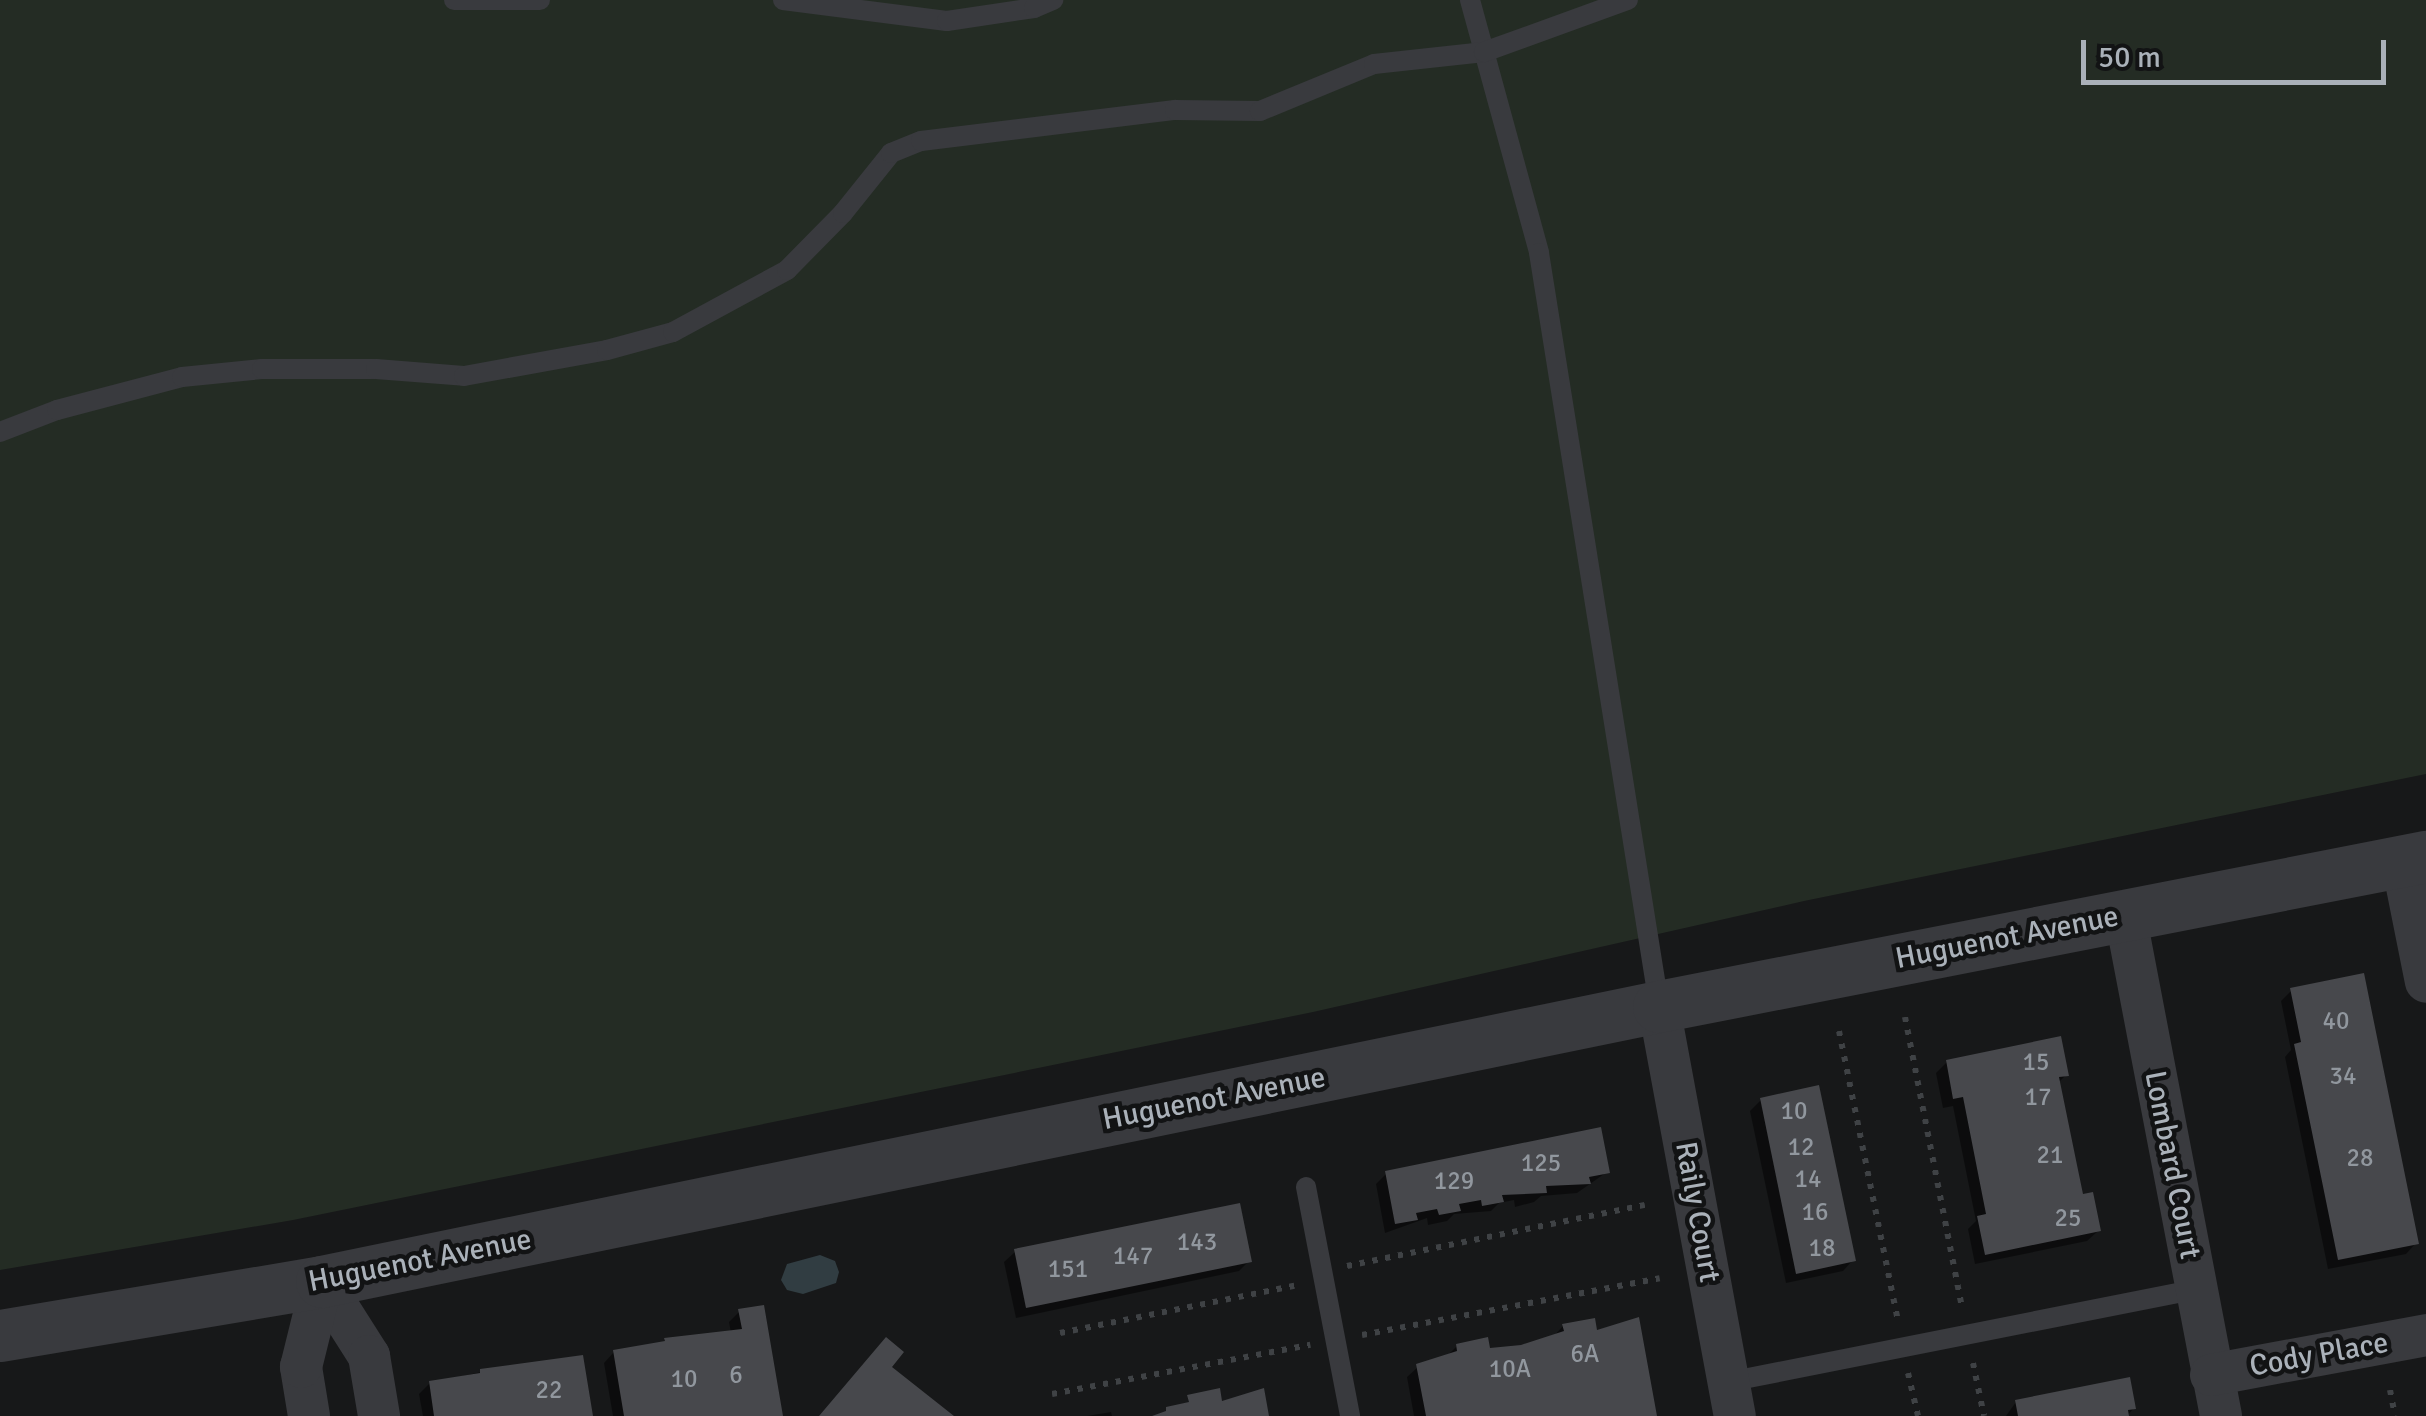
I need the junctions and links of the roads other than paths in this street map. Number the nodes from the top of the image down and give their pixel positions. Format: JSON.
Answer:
{"nodes":[{"id":1,"x":454,"y":0,"type":"edge"},
{"id":2,"x":540,"y":0,"type":"edge"},
{"id":3,"x":783,"y":0,"type":"edge"},
{"id":4,"x":1054,"y":0,"type":"edge"},
{"id":5,"x":1470,"y":0,"type":"edge"},
{"id":6,"x":1628,"y":0,"type":"edge"},
{"id":7,"x":1484,"y":52,"type":"junction"},
{"id":8,"x":0,"y":432,"type":"edge"},
{"id":9,"x":2414,"y":859,"type":"edge"},
{"id":10,"x":2125,"y":914,"type":"junction"},
{"id":11,"x":2426,"y":982,"type":"edge"},
{"id":12,"x":1659,"y":1007,"type":"junction"},
{"id":13,"x":1306,"y":1187,"type":"dead end"},
{"id":14,"x":322,"y":1282,"type":"junction"},
{"id":15,"x":2196,"y":1288,"type":"junction"},
{"id":16,"x":2426,"y":1335,"type":"edge"},
{"id":17,"x":0,"y":1336,"type":"edge"},
{"id":18,"x":2212,"y":1374,"type":"junction"},
{"id":19,"x":1731,"y":1399,"type":"edge"},
{"id":20,"x":309,"y":1416,"type":"edge"},
{"id":21,"x":379,"y":1416,"type":"edge"},
{"id":22,"x":1350,"y":1416,"type":"edge"},
{"id":23,"x":2220,"y":1416,"type":"edge"}],
"edges":[{"from":1,"to":2,"type":"lane"},
{"from":3,"to":4,"type":"lane"},
{"from":5,"to":7,"type":"lane"},
{"from":6,"to":7,"type":"lane"},
{"from":7,"to":8,"type":"lane"},
{"from":7,"to":12,"type":"lane"},
{"from":9,"to":10,"type":"street","name":"Huguenot Avenue"},
{"from":9,"to":11,"type":"street"},
{"from":10,"to":12,"type":"street","name":"Huguenot Avenue"},
{"from":10,"to":15,"type":"street","name":"Lombard Court"},
{"from":12,"to":14,"type":"street","name":"Huguenot Avenue"},
{"from":12,"to":19,"type":"street","name":"Raily Court"},
{"from":13,"to":22,"type":"lane"},
{"from":14,"to":17,"type":"street","name":"Huguenot Avenue"},
{"from":14,"to":20,"type":"street"},
{"from":14,"to":21,"type":"street"},
{"from":15,"to":18,"type":"street","name":"Lombard Court"},
{"from":15,"to":19,"type":"lane"},
{"from":16,"to":18,"type":"street","name":"Cody Place"},
{"from":18,"to":23,"type":"street","name":"Lombard Court"}]}
